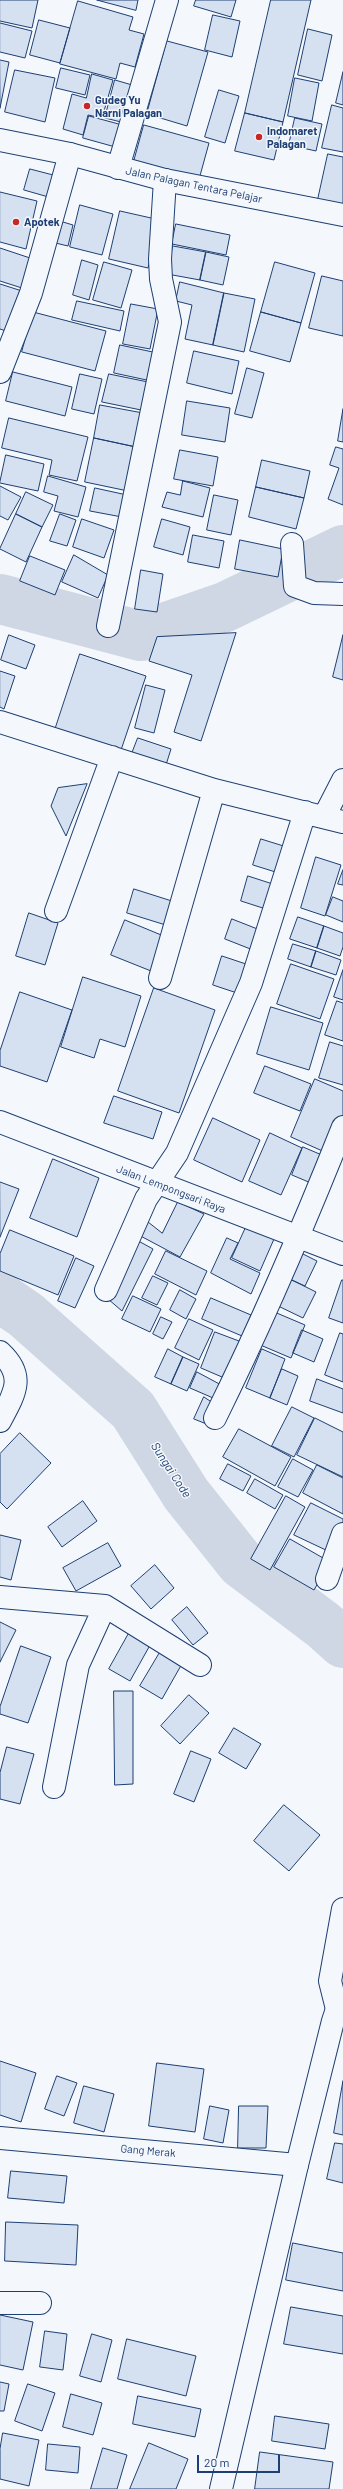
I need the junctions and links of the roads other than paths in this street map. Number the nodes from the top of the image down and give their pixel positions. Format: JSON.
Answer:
{"nodes":[{"id":1,"x":168,"y":0,"type":"edge"},
{"id":2,"x":0,"y":140,"type":"edge"},
{"id":3,"x":70,"y":154,"type":"junction"},
{"id":4,"x":118,"y":168,"type":"junction"},
{"id":5,"x":165,"y":180,"type":"junction"},
{"id":6,"x":343,"y":215,"type":"edge"},
{"id":7,"x":0,"y":372,"type":"edge"},
{"id":8,"x":291,"y":550,"type":"dead end"},
{"id":9,"x":343,"y":594,"type":"edge"},
{"id":10,"x":108,"y":626,"type":"dead end"},
{"id":11,"x":0,"y":722,"type":"edge"},
{"id":12,"x":112,"y":757,"type":"junction"},
{"id":13,"x":343,"y":780,"type":"edge"},
{"id":14,"x":214,"y":790,"type":"junction"},
{"id":15,"x":324,"y":817,"type":"edge"},
{"id":16,"x":56,"y":911,"type":"dead end"},
{"id":17,"x":160,"y":978,"type":"dead end"},
{"id":18,"x":0,"y":1122,"type":"edge"},
{"id":19,"x":343,"y":1127,"type":"edge"},
{"id":20,"x":156,"y":1183,"type":"junction"},
{"id":21,"x":296,"y":1237,"type":"junction"},
{"id":22,"x":343,"y":1254,"type":"edge"},
{"id":23,"x":106,"y":1290,"type":"dead end"},
{"id":24,"x":0,"y":1352,"type":"edge"},
{"id":25,"x":215,"y":1418,"type":"dead end"},
{"id":26,"x":0,"y":1421,"type":"edge"},
{"id":27,"x":343,"y":1534,"type":"edge"},
{"id":28,"x":327,"y":1579,"type":"dead end"},
{"id":29,"x":0,"y":1597,"type":"edge"},
{"id":30,"x":105,"y":1606,"type":"junction"},
{"id":31,"x":200,"y":1665,"type":"dead end"},
{"id":32,"x":54,"y":1787,"type":"dead end"},
{"id":33,"x":343,"y":1908,"type":"edge"},
{"id":34,"x":340,"y":2005,"type":"edge"},
{"id":35,"x":0,"y":2138,"type":"edge"},
{"id":36,"x":297,"y":2165,"type":"junction"},
{"id":37,"x":40,"y":2303,"type":"dead end"},
{"id":38,"x":0,"y":2304,"type":"edge"},
{"id":39,"x":221,"y":2489,"type":"edge"}],
"edges":[{"from":1,"to":4,"type":"street"},
{"from":2,"to":3,"type":"street","name":"Jalan Palagan Tentara Pelajar"},
{"from":3,"to":4,"type":"street","name":"Jalan Palagan Tentara Pelajar"},
{"from":3,"to":7,"type":"street"},
{"from":4,"to":5,"type":"street","name":"Jalan Palagan Tentara Pelajar"},
{"from":5,"to":6,"type":"street","name":"Jalan Palagan Tentara Pelajar"},
{"from":5,"to":10,"type":"street"},
{"from":8,"to":9,"type":"street"},
{"from":11,"to":12,"type":"street"},
{"from":12,"to":14,"type":"street"},
{"from":12,"to":16,"type":"street"},
{"from":13,"to":15,"type":"street"},
{"from":14,"to":15,"type":"street"},
{"from":14,"to":17,"type":"street"},
{"from":15,"to":20,"type":"street"},
{"from":18,"to":20,"type":"street","name":"Jalan Lempongsari Raya"},
{"from":19,"to":21,"type":"street"},
{"from":20,"to":21,"type":"street","name":"Jalan Lempongsari Raya"},
{"from":20,"to":23,"type":"street"},
{"from":21,"to":22,"type":"street","name":"Jalan Lempongsari Raya"},
{"from":21,"to":25,"type":"street"},
{"from":24,"to":26,"type":"street"},
{"from":27,"to":28,"type":"street"},
{"from":29,"to":30,"type":"street"},
{"from":30,"to":31,"type":"street"},
{"from":30,"to":32,"type":"street"},
{"from":33,"to":34,"type":"street"},
{"from":34,"to":36,"type":"street"},
{"from":35,"to":36,"type":"street","name":"Gang Merak"},
{"from":36,"to":39,"type":"street"},
{"from":37,"to":38,"type":"street"}]}
